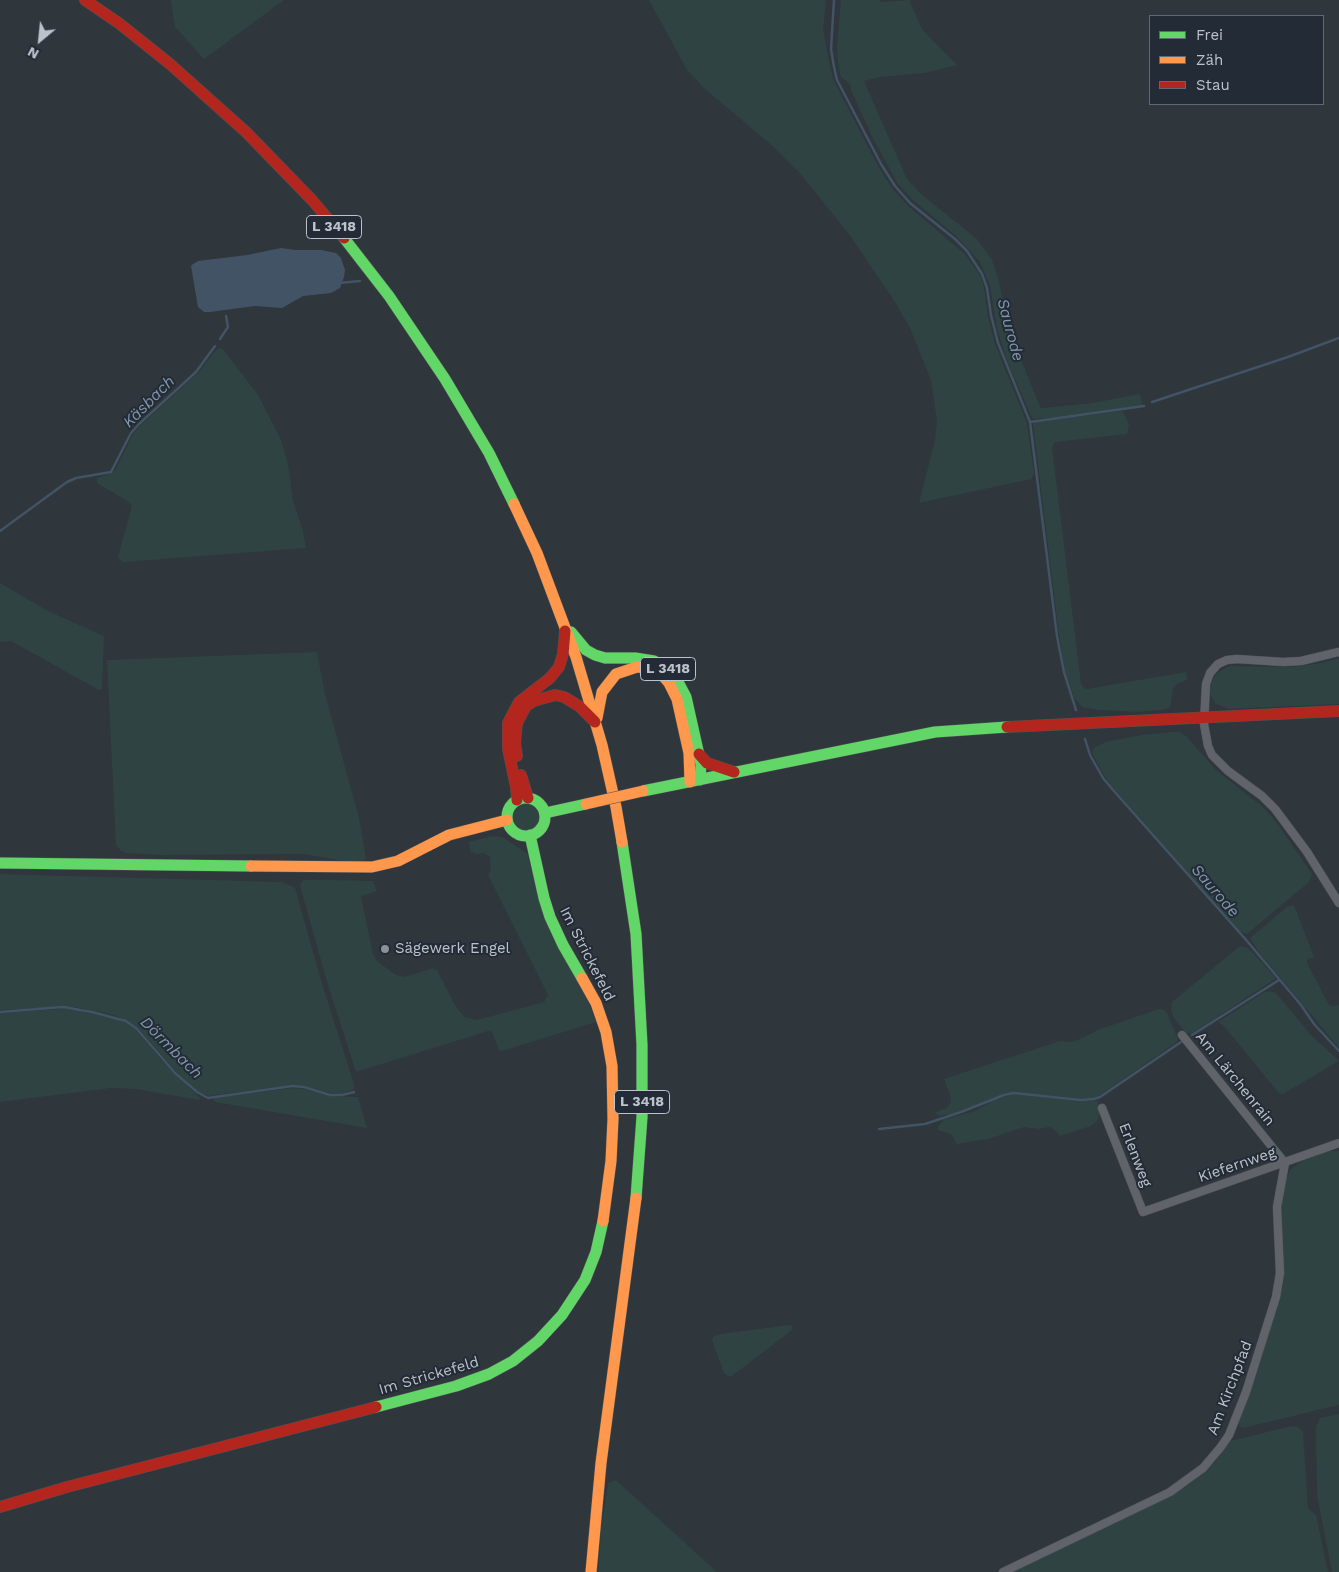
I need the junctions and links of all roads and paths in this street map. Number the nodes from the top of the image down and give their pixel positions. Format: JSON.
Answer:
{"nodes":[{"id":1,"x":85,"y":0,"type":"edge"},
{"id":2,"x":566,"y":626,"type":"junction"},
{"id":3,"x":1339,"y":652,"type":"edge"},
{"id":4,"x":1339,"y":711,"type":"edge"},
{"id":5,"x":1205,"y":717,"type":"junction"},
{"id":6,"x":596,"y":723,"type":"junction"},
{"id":7,"x":699,"y":754,"type":"junction"},
{"id":8,"x":734,"y":772,"type":"junction"},
{"id":9,"x":695,"y":781,"type":"junction"},
{"id":10,"x":522,"y":799,"type":"junction"},
{"id":11,"x":545,"y":813,"type":"junction"},
{"id":12,"x":507,"y":820,"type":"junction"},
{"id":13,"x":530,"y":835,"type":"junction"},
{"id":14,"x":0,"y":862,"type":"edge"},
{"id":15,"x":1339,"y":903,"type":"edge"},
{"id":16,"x":1182,"y":1035,"type":"dead end"},
{"id":17,"x":1102,"y":1108,"type":"dead end"},
{"id":18,"x":1339,"y":1143,"type":"edge"},
{"id":19,"x":1285,"y":1163,"type":"junction"},
{"id":20,"x":1143,"y":1212,"type":"joint"},
{"id":21,"x":0,"y":1507,"type":"edge"},
{"id":22,"x":591,"y":1572,"type":"edge"},
{"id":23,"x":1003,"y":1572,"type":"edge"}],
"edges":[{"from":1,"to":2,"type":"main road","number":"L 3418"},
{"from":2,"to":6,"type":"main road","number":"L 3418"},
{"from":2,"to":7,"type":"main road","number":"L 3418"},
{"from":2,"to":10,"type":"main road","number":"L 3418"},
{"from":3,"to":5,"type":"street"},
{"from":4,"to":5,"type":"main road"},
{"from":5,"to":8,"type":"main road"},
{"from":5,"to":15,"type":"street"},
{"from":6,"to":9,"type":"main road","number":"L 3418"},
{"from":6,"to":10,"type":"main road"},
{"from":6,"to":22,"type":"main road","number":"L 3418"},
{"from":7,"to":8,"type":"main road"},
{"from":7,"to":9,"type":"main road","number":"L 3418"},
{"from":8,"to":9,"type":"main road"},
{"from":9,"to":11,"type":"main road","bridge":true},
{"from":10,"to":11,"type":"main road"},
{"from":10,"to":12,"type":"main road"},
{"from":11,"to":13,"type":"main road"},
{"from":12,"to":13,"type":"main road"},
{"from":12,"to":14,"type":"main road"},
{"from":13,"to":21,"type":"main road","name":"Im Strickefeld"},
{"from":16,"to":19,"type":"street","name":"Am Lärchenrain"},
{"from":17,"to":20,"type":"street","name":"Erlenweg"},
{"from":18,"to":19,"type":"street","name":"Kiefernweg"},
{"from":19,"to":20,"type":"street","name":"Kiefernweg"},
{"from":19,"to":23,"type":"street","name":"Am Kirchpfad"}]}
